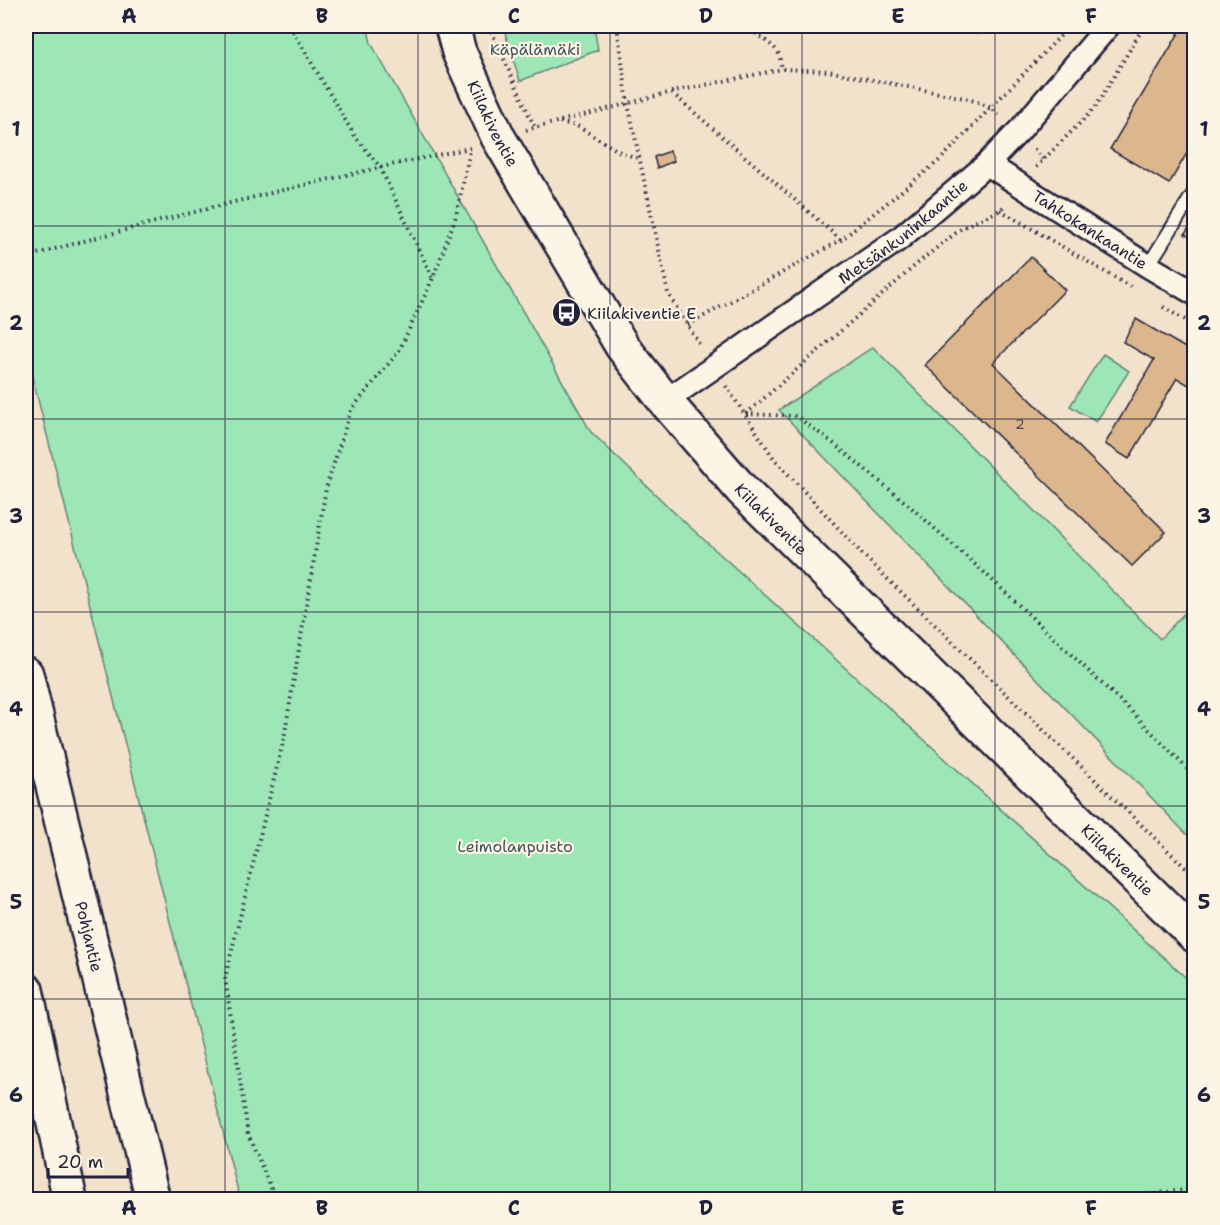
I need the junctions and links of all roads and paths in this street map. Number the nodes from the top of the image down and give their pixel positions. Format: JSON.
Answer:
{"nodes":[{"id":1,"x":290,"y":26,"type":"edge"},
{"id":2,"x":452,"y":26,"type":"edge"},
{"id":3,"x":489,"y":26,"type":"edge"},
{"id":4,"x":617,"y":26,"type":"edge"},
{"id":5,"x":746,"y":26,"type":"edge"},
{"id":6,"x":1070,"y":26,"type":"edge"},
{"id":7,"x":1108,"y":26,"type":"edge"},
{"id":8,"x":1144,"y":26,"type":"edge"},
{"id":9,"x":782,"y":69,"type":"junction"},
{"id":10,"x":672,"y":92,"type":"junction"},
{"id":11,"x":628,"y":104,"type":"junction"},
{"id":12,"x":990,"y":107,"type":"junction"},
{"id":13,"x":560,"y":122,"type":"junction"},
{"id":14,"x":536,"y":128,"type":"junction"},
{"id":15,"x":1019,"y":131,"type":"junction"},
{"id":16,"x":485,"y":142,"type":"junction"},
{"id":17,"x":1043,"y":159,"type":"junction"},
{"id":18,"x":640,"y":160,"type":"junction"},
{"id":19,"x":987,"y":164,"type":"junction"},
{"id":20,"x":380,"y":167,"type":"junction"},
{"id":21,"x":1021,"y":186,"type":"junction"},
{"id":22,"x":1194,"y":195,"type":"edge"},
{"id":23,"x":1000,"y":210,"type":"junction"},
{"id":24,"x":841,"y":240,"type":"junction"},
{"id":25,"x":26,"y":257,"type":"edge"},
{"id":26,"x":1148,"y":266,"type":"junction"},
{"id":27,"x":433,"y":278,"type":"junction"},
{"id":28,"x":1194,"y":293,"type":"edge"},
{"id":29,"x":1143,"y":295,"type":"dead end"},
{"id":30,"x":1154,"y":301,"type":"dead end"},
{"id":31,"x":688,"y":325,"type":"junction"},
{"id":32,"x":1194,"y":325,"type":"edge"},
{"id":33,"x":713,"y":368,"type":"junction"},
{"id":34,"x":665,"y":401,"type":"junction"},
{"id":35,"x":745,"y":414,"type":"junction"},
{"id":36,"x":26,"y":674,"type":"edge"},
{"id":37,"x":1194,"y":776,"type":"edge"},
{"id":38,"x":1194,"y":876,"type":"edge"},
{"id":39,"x":1194,"y":935,"type":"edge"},
{"id":40,"x":26,"y":990,"type":"edge"},
{"id":41,"x":67,"y":1189,"type":"edge"},
{"id":42,"x":1194,"y":1189,"type":"edge"},
{"id":43,"x":153,"y":1200,"type":"edge"},
{"id":44,"x":276,"y":1200,"type":"edge"},
{"id":45,"x":1096,"y":1200,"type":"edge"}],
"edges":[{"from":1,"to":20,"type":"path"},
{"from":2,"to":16,"type":"main road","name":"Kiilakiventie"},
{"from":3,"to":14,"type":"path"},
{"from":4,"to":11,"type":"path"},
{"from":5,"to":9,"type":"path"},
{"from":6,"to":12,"type":"path"},
{"from":7,"to":15,"type":"street","name":"Metsänkuninkaantie"},
{"from":8,"to":17,"type":"path"},
{"from":9,"to":10,"type":"path"},
{"from":9,"to":12,"type":"path"},
{"from":10,"to":11,"type":"path"},
{"from":10,"to":24,"type":"path"},
{"from":11,"to":13,"type":"path"},
{"from":11,"to":18,"type":"path"},
{"from":12,"to":15,"type":"path"},
{"from":12,"to":24,"type":"path"},
{"from":13,"to":14,"type":"path"},
{"from":13,"to":18,"type":"path"},
{"from":14,"to":16,"type":"path"},
{"from":15,"to":17,"type":"path"},
{"from":15,"to":19,"type":"street","name":"Metsänkuninkaantie"},
{"from":16,"to":20,"type":"path"},
{"from":16,"to":27,"type":"path"},
{"from":16,"to":34,"type":"main road","name":"Kiilakiventie"},
{"from":17,"to":21,"type":"path"},
{"from":18,"to":31,"type":"path"},
{"from":19,"to":21,"type":"street","name":"Tahkokankaantie"},
{"from":19,"to":33,"type":"street","name":"Metsänkuninkaantie"},
{"from":20,"to":25,"type":"path"},
{"from":20,"to":27,"type":"path"},
{"from":21,"to":23,"type":"path"},
{"from":21,"to":26,"type":"street","name":"Tahkokankaantie"},
{"from":22,"to":26,"type":"lane"},
{"from":23,"to":29,"type":"path"},
{"from":23,"to":35,"type":"path"},
{"from":24,"to":31,"type":"path"},
{"from":26,"to":28,"type":"street","name":"Tahkokankaantie"},
{"from":27,"to":44,"type":"path"},
{"from":30,"to":32,"type":"path"},
{"from":31,"to":33,"type":"path"},
{"from":33,"to":34,"type":"street","name":"Metsänkuninkaantie"},
{"from":33,"to":35,"type":"path"},
{"from":34,"to":39,"type":"main road","name":"Kiilakiventie"},
{"from":35,"to":37,"type":"path"},
{"from":35,"to":38,"type":"path"},
{"from":36,"to":43,"type":"main road","name":"Pohjantie"},
{"from":40,"to":41,"type":"main road"},
{"from":42,"to":45,"type":"path"}]}
